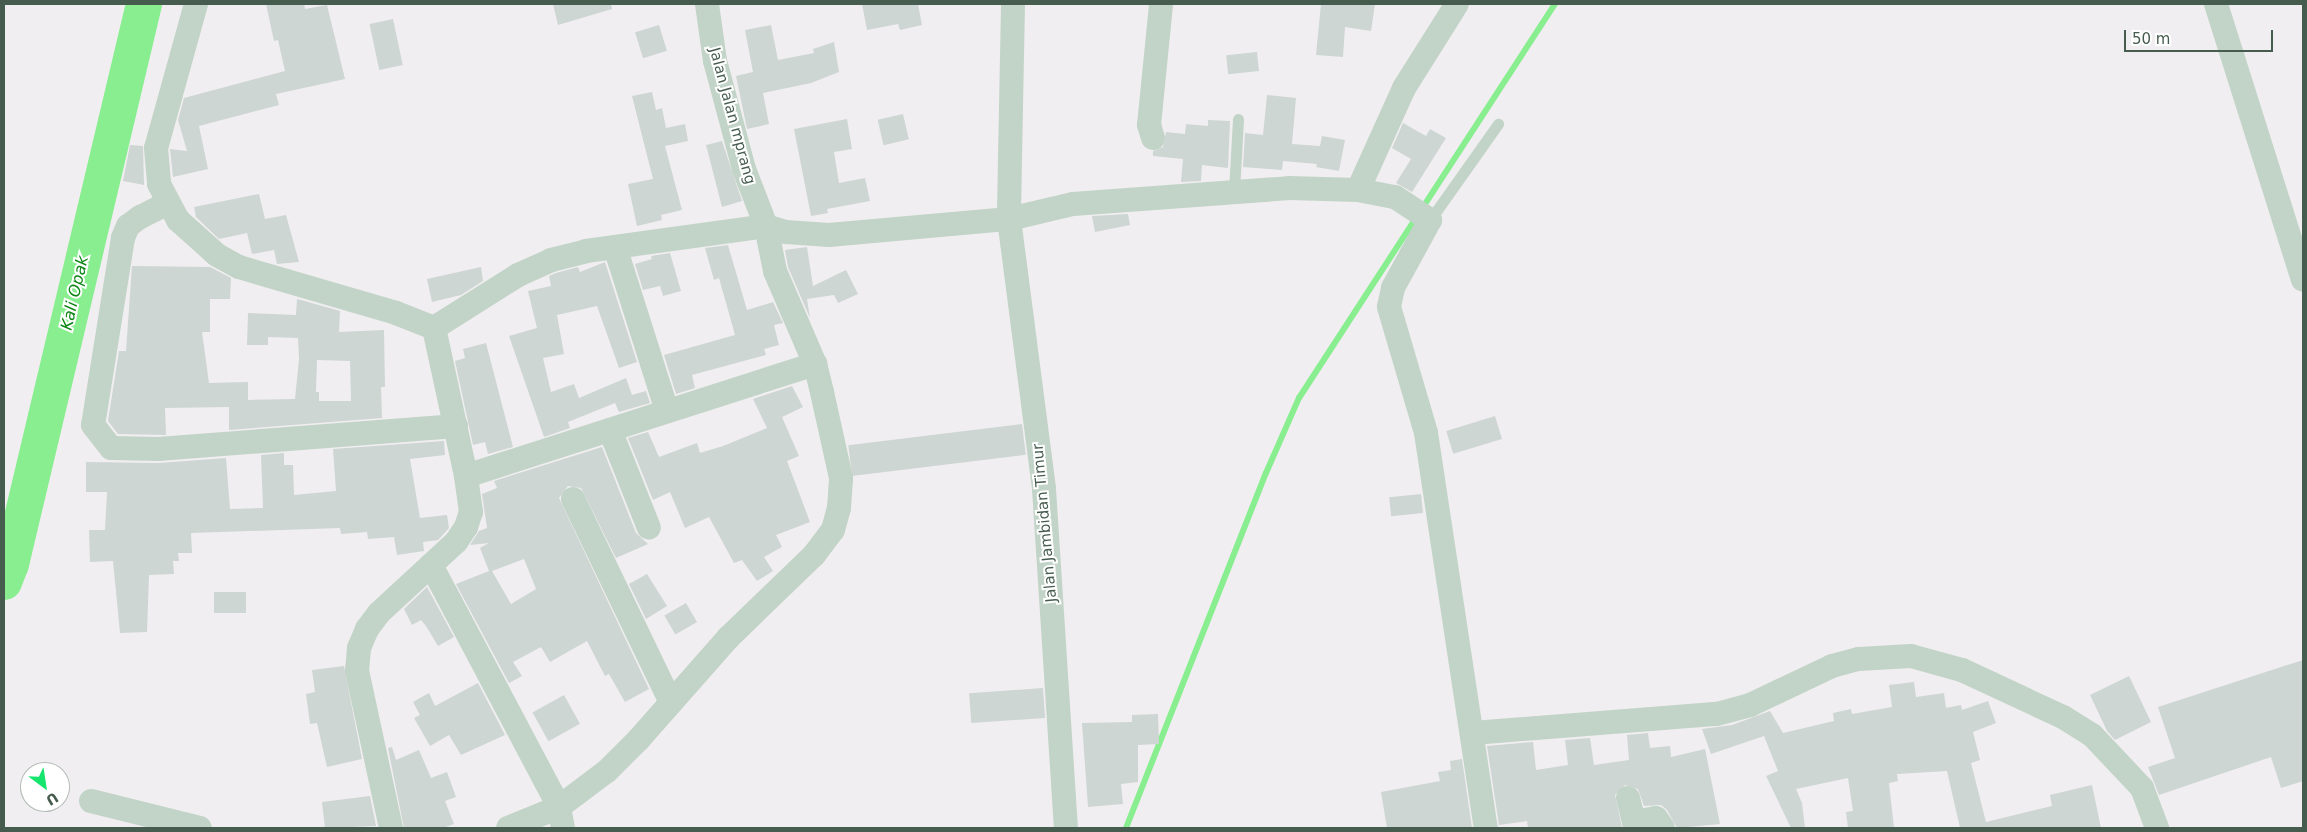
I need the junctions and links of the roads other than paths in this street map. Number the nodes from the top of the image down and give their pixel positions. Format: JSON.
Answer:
{"nodes":[{"id":1,"x":196,"y":4,"type":"edge"},
{"id":2,"x":707,"y":4,"type":"edge"},
{"id":3,"x":1013,"y":4,"type":"edge"},
{"id":4,"x":1160,"y":4,"type":"edge"},
{"id":5,"x":1457,"y":4,"type":"edge"},
{"id":6,"x":2216,"y":4,"type":"edge"},
{"id":7,"x":1238,"y":118,"type":"dead end"},
{"id":8,"x":1498,"y":124,"type":"dead end"},
{"id":9,"x":1153,"y":138,"type":"dead end"},
{"id":10,"x":1358,"y":190,"type":"junction"},
{"id":11,"x":1234,"y":191,"type":"junction"},
{"id":12,"x":166,"y":204,"type":"junction"},
{"id":13,"x":1425,"y":216,"type":"junction"},
{"id":14,"x":1009,"y":219,"type":"junction"},
{"id":15,"x":766,"y":226,"type":"junction"},
{"id":16,"x":616,"y":247,"type":"junction"},
{"id":17,"x":2303,"y":280,"type":"edge"},
{"id":18,"x":434,"y":328,"type":"junction"},
{"id":19,"x":815,"y":364,"type":"junction"},
{"id":20,"x":667,"y":411,"type":"junction"},
{"id":21,"x":456,"y":426,"type":"junction"},
{"id":22,"x":610,"y":430,"type":"junction"},
{"id":23,"x":466,"y":476,"type":"junction"},
{"id":24,"x":573,"y":500,"type":"dead end"},
{"id":25,"x":649,"y":528,"type":"dead end"},
{"id":26,"x":431,"y":565,"type":"junction"},
{"id":27,"x":671,"y":703,"type":"junction"},
{"id":28,"x":1473,"y":733,"type":"junction"},
{"id":29,"x":1628,"y":798,"type":"dead end"},
{"id":30,"x":90,"y":801,"type":"dead end"},
{"id":31,"x":561,"y":818,"type":"edge"},
{"id":32,"x":200,"y":828,"type":"edge"},
{"id":33,"x":391,"y":828,"type":"edge"},
{"id":34,"x":508,"y":828,"type":"edge"},
{"id":35,"x":1066,"y":828,"type":"edge"},
{"id":36,"x":1486,"y":828,"type":"edge"},
{"id":37,"x":1663,"y":828,"type":"edge"},
{"id":38,"x":2157,"y":828,"type":"edge"}],
"edges":[{"from":1,"to":12,"type":"street"},
{"from":2,"to":15,"type":"street","name":"Jalan Jalan mprang"},
{"from":3,"to":14,"type":"street","name":"Jalan Jambidan Timur"},
{"from":4,"to":9,"type":"street"},
{"from":5,"to":10,"type":"street"},
{"from":6,"to":17,"type":"street"},
{"from":7,"to":11,"type":"lane"},
{"from":8,"to":13,"type":"lane"},
{"from":10,"to":11,"type":"street"},
{"from":10,"to":13,"type":"street"},
{"from":11,"to":14,"type":"street"},
{"from":12,"to":18,"type":"street"},
{"from":12,"to":21,"type":"street"},
{"from":13,"to":28,"type":"street"},
{"from":14,"to":15,"type":"street"},
{"from":14,"to":35,"type":"street","name":"Jalan Jambidan Timur"},
{"from":15,"to":16,"type":"street"},
{"from":15,"to":19,"type":"street","name":"Jalan Jalan mprang"},
{"from":16,"to":18,"type":"street"},
{"from":16,"to":20,"type":"street"},
{"from":18,"to":21,"type":"street"},
{"from":19,"to":20,"type":"street"},
{"from":19,"to":27,"type":"street","name":"Jalan Jalan mprang"},
{"from":20,"to":22,"type":"street"},
{"from":21,"to":23,"type":"street"},
{"from":22,"to":23,"type":"street"},
{"from":22,"to":25,"type":"street"},
{"from":23,"to":26,"type":"street"},
{"from":24,"to":27,"type":"street"},
{"from":26,"to":31,"type":"street"},
{"from":26,"to":33,"type":"street"},
{"from":27,"to":31,"type":"street","name":"Jalan Jalan mprang"},
{"from":28,"to":36,"type":"street"},
{"from":28,"to":38,"type":"street"},
{"from":29,"to":37,"type":"street"},
{"from":30,"to":32,"type":"street"},
{"from":31,"to":34,"type":"street","name":"Jalan Jalan mprang"}]}
